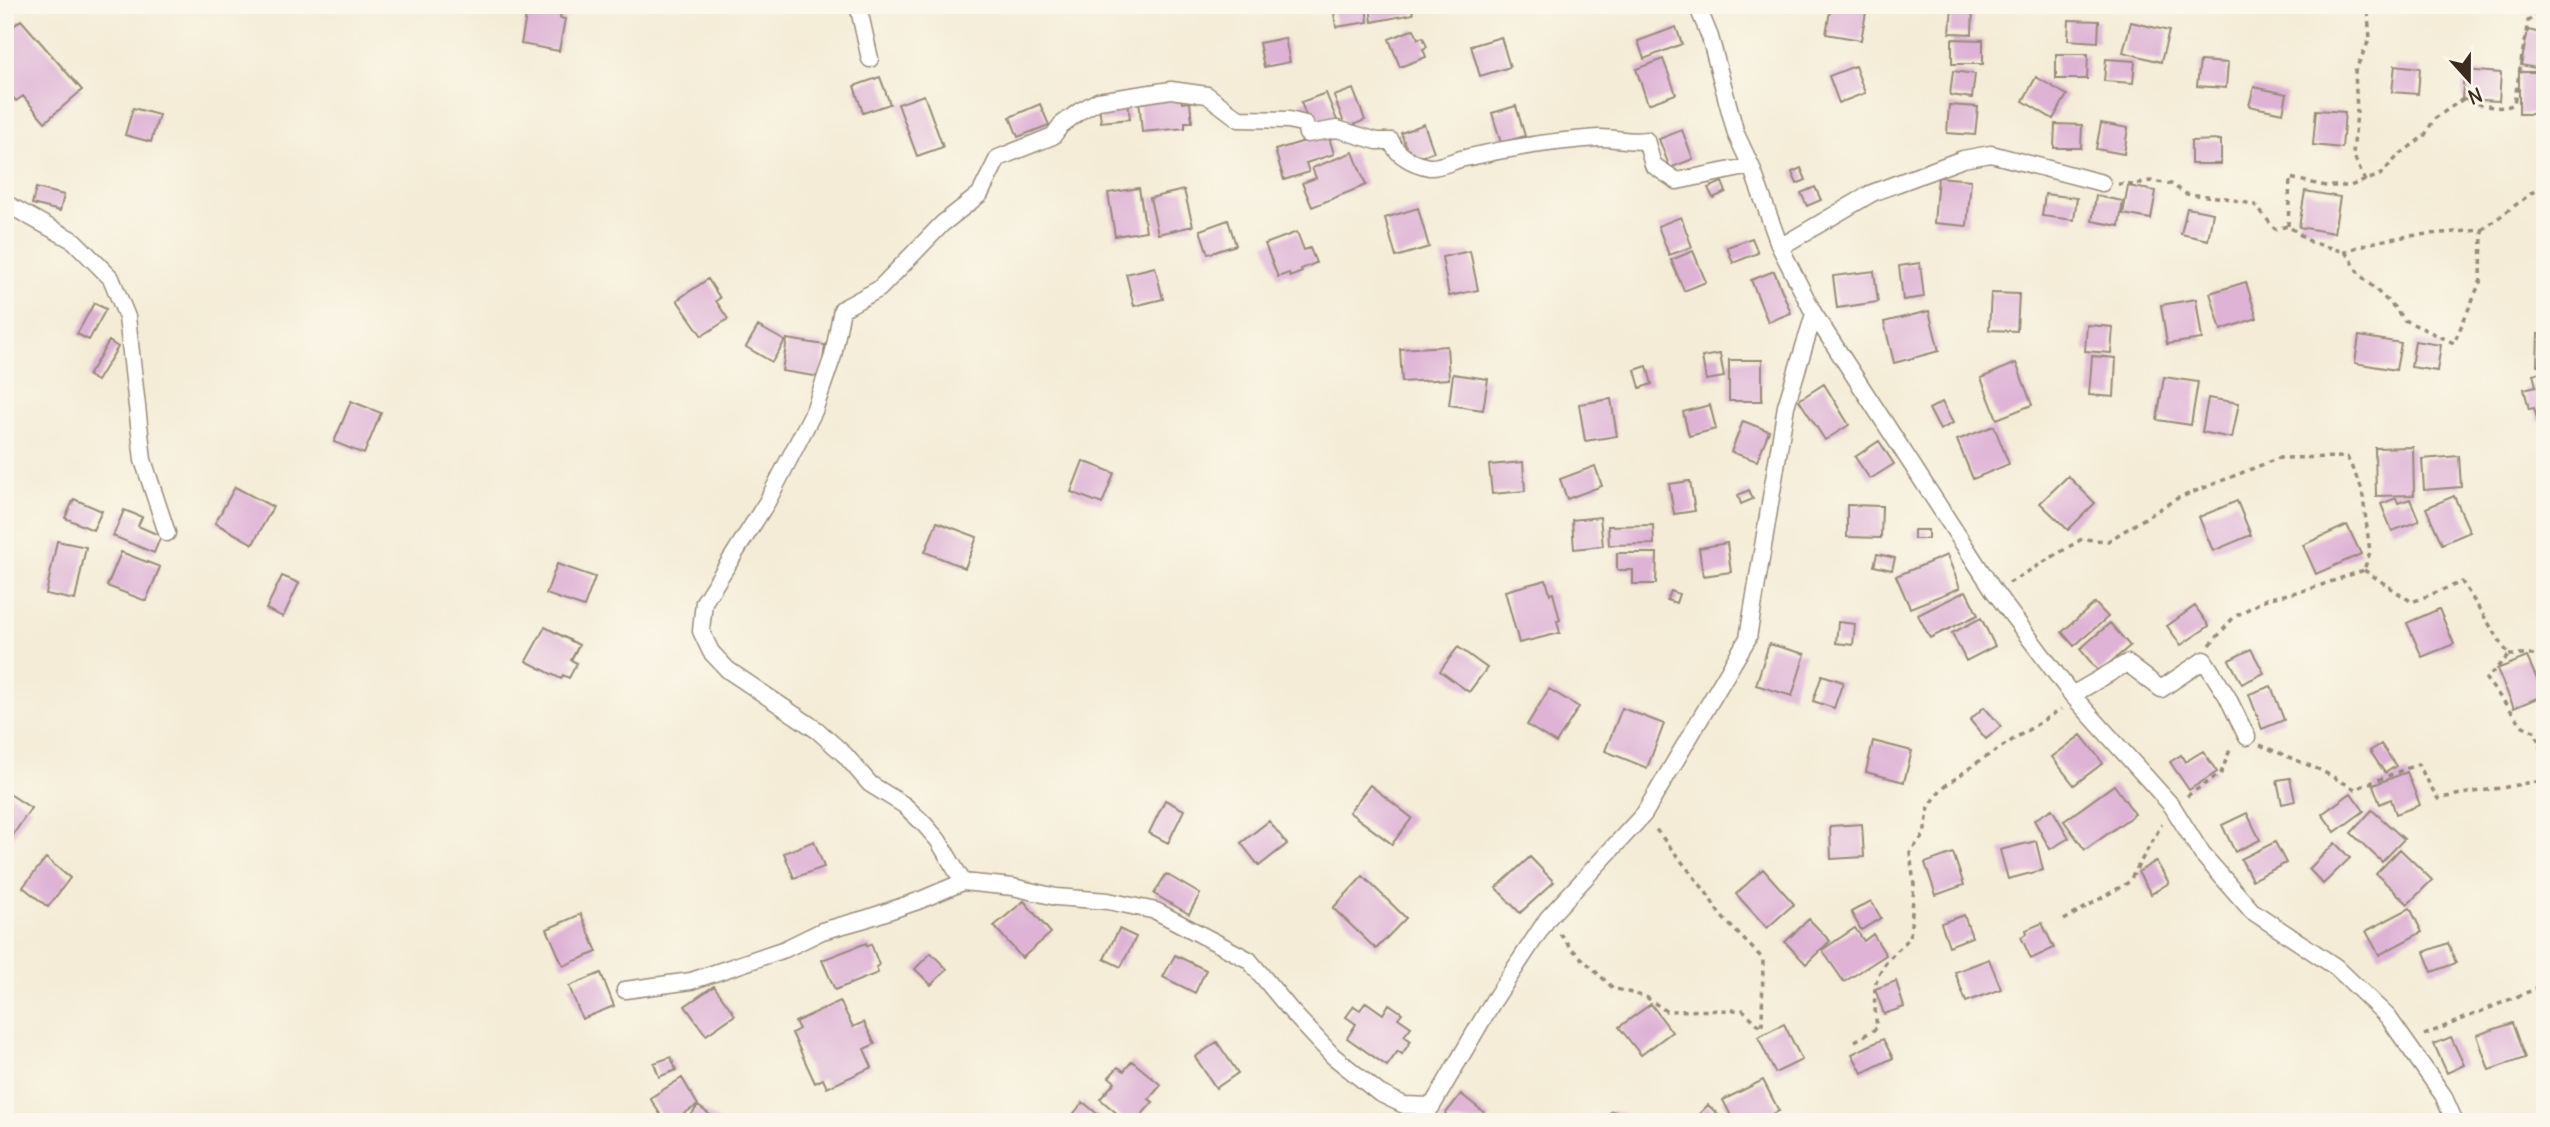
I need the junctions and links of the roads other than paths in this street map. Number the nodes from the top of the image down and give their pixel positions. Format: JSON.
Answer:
{"nodes":[{"id":1,"x":858,"y":5,"type":"edge"},
{"id":2,"x":1697,"y":5,"type":"edge"},
{"id":3,"x":870,"y":60,"type":"dead end"},
{"id":4,"x":1751,"y":166,"type":"junction"},
{"id":5,"x":2102,"y":183,"type":"road end"},
{"id":6,"x":5,"y":203,"type":"edge"},
{"id":7,"x":1780,"y":247,"type":"junction"},
{"id":8,"x":1814,"y":314,"type":"junction"},
{"id":9,"x":167,"y":533,"type":"dead end"},
{"id":10,"x":2072,"y":695,"type":"junction"},
{"id":11,"x":2247,"y":737,"type":"road end"},
{"id":12,"x":963,"y":882,"type":"junction"},
{"id":13,"x":625,"y":990,"type":"dead end"},
{"id":14,"x":1432,"y":1106,"type":"junction"},
{"id":15,"x":1420,"y":1122,"type":"edge"},
{"id":16,"x":2455,"y":1122,"type":"edge"}],
"edges":[{"from":1,"to":3,"type":"street"},
{"from":2,"to":4,"type":"street"},
{"from":4,"to":7,"type":"street"},
{"from":4,"to":12,"type":"street"},
{"from":5,"to":7,"type":"street"},
{"from":6,"to":9,"type":"street"},
{"from":7,"to":8,"type":"street"},
{"from":8,"to":10,"type":"street"},
{"from":8,"to":14,"type":"street"},
{"from":10,"to":11,"type":"street"},
{"from":10,"to":16,"type":"street"},
{"from":12,"to":13,"type":"street"},
{"from":12,"to":14,"type":"street"},
{"from":14,"to":15,"type":"street"}]}
